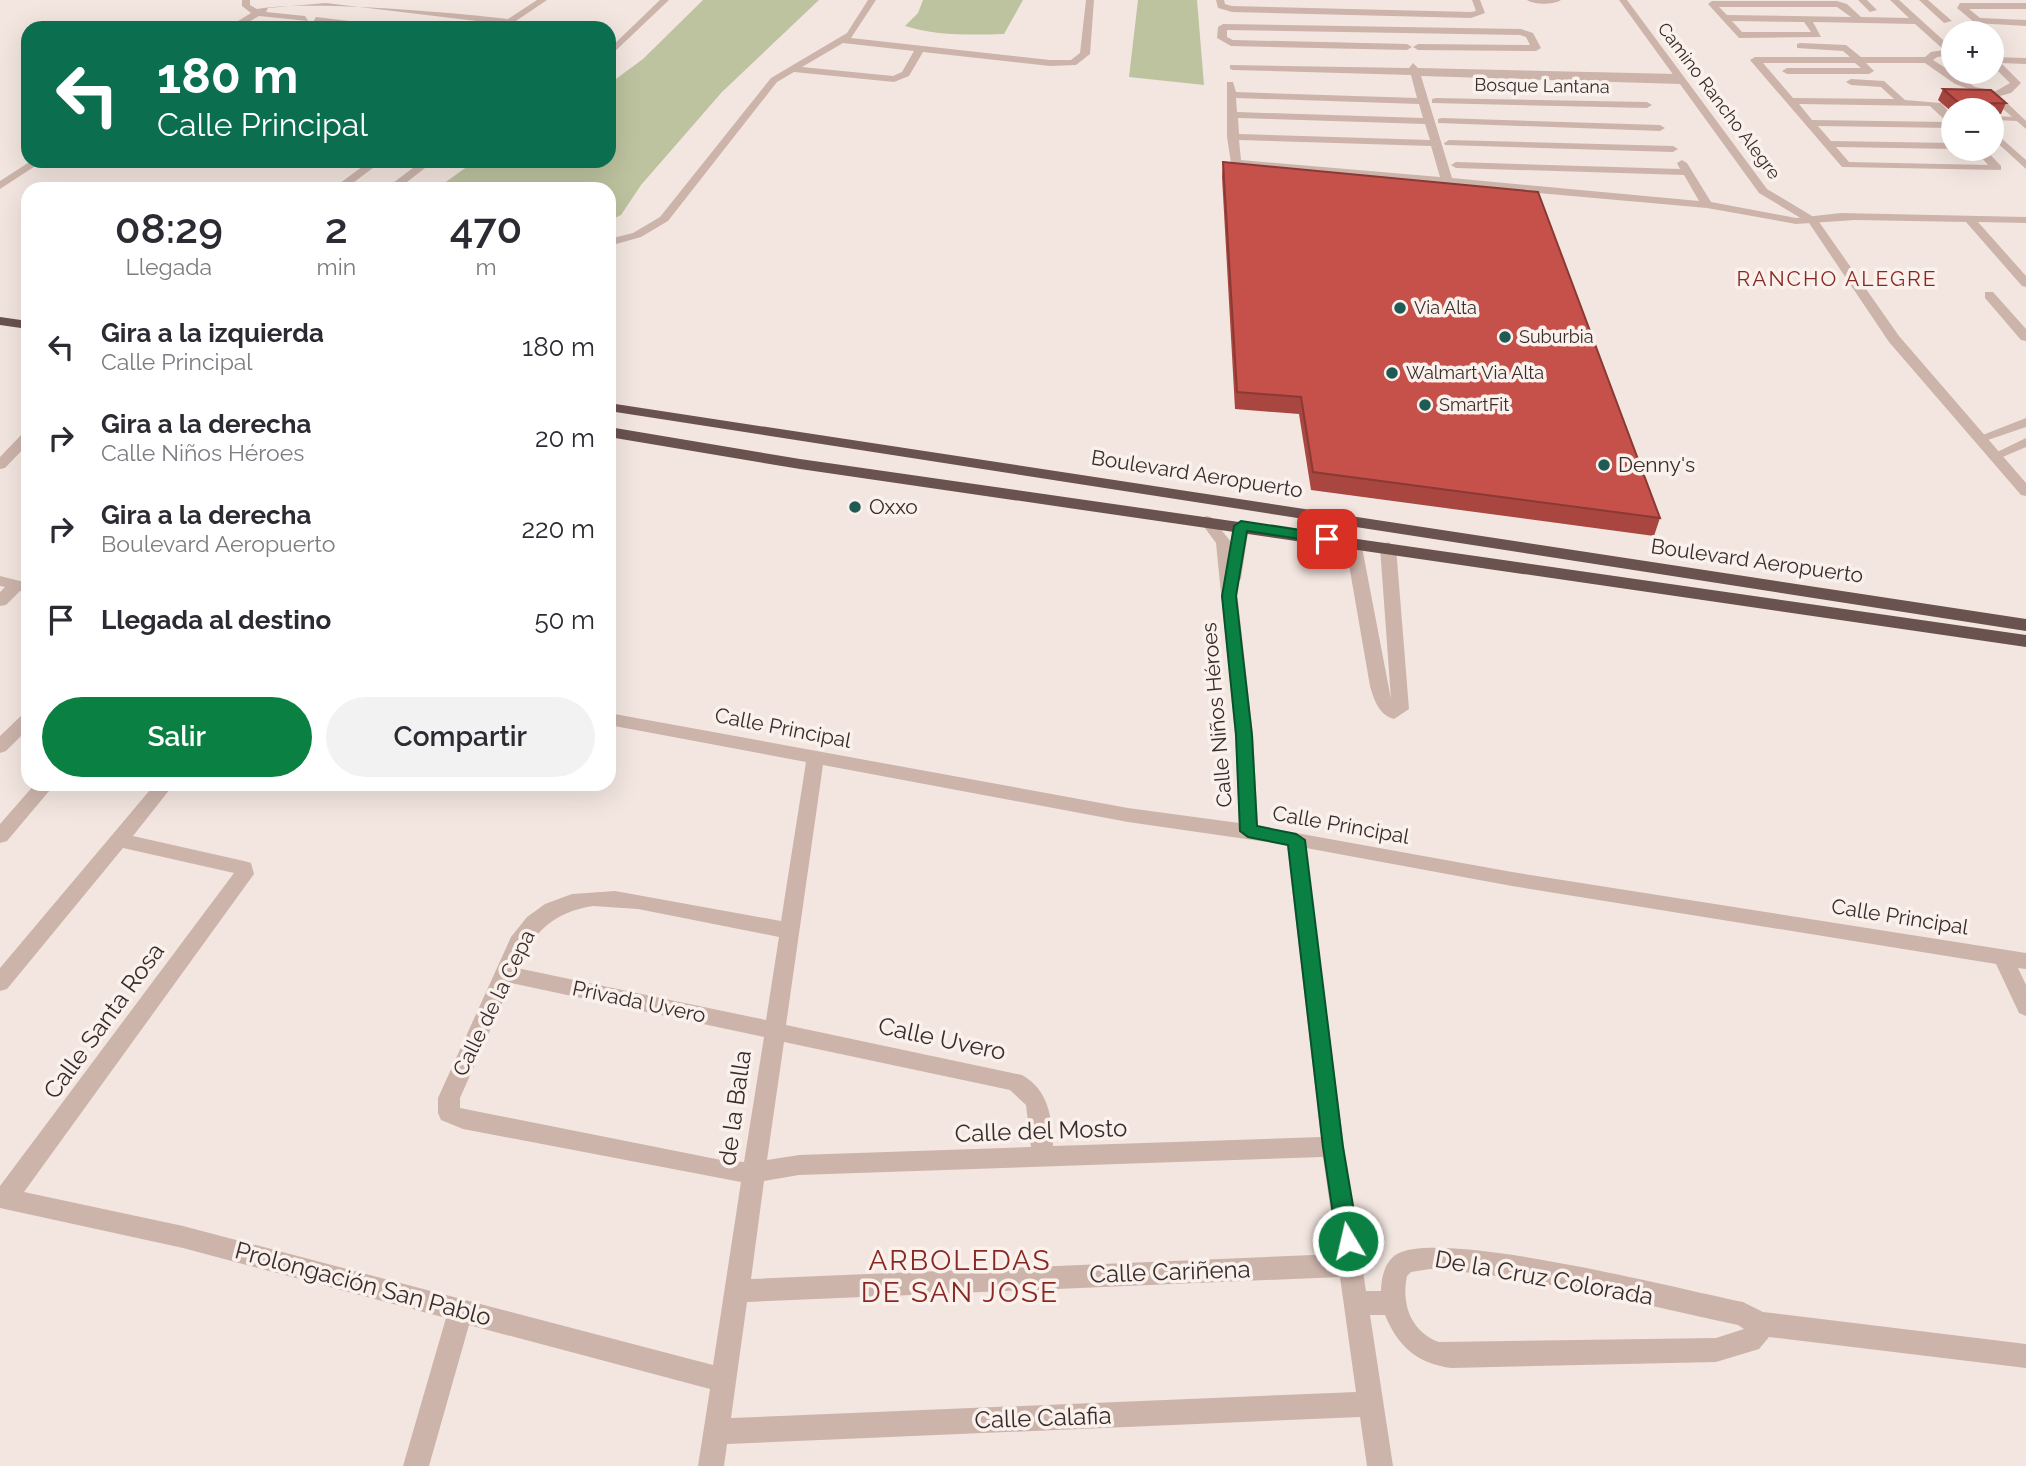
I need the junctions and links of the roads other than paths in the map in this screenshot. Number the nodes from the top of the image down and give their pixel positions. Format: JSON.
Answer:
{"nodes":[{"id":1,"x":246,"y":0,"type":"edge"},
{"id":2,"x":320,"y":0,"type":"edge"},
{"id":3,"x":386,"y":0,"type":"edge"},
{"id":4,"x":542,"y":0,"type":"edge"},
{"id":5,"x":666,"y":0,"type":"edge"},
{"id":6,"x":872,"y":0,"type":"edge"},
{"id":7,"x":1090,"y":0,"type":"edge"},
{"id":8,"x":1220,"y":0,"type":"edge"},
{"id":9,"x":1392,"y":0,"type":"edge"},
{"id":10,"x":1401,"y":0,"type":"edge"},
{"id":11,"x":1476,"y":0,"type":"edge"},
{"id":12,"x":1531,"y":0,"type":"edge"},
{"id":13,"x":1557,"y":0,"type":"edge"},
{"id":14,"x":1623,"y":0,"type":"edge"},
{"id":15,"x":1862,"y":0,"type":"edge"},
{"id":16,"x":1894,"y":0,"type":"edge"},
{"id":17,"x":1923,"y":0,"type":"edge"},
{"id":18,"x":2026,"y":6,"type":"edge"},
{"id":19,"x":263,"y":7,"type":"edge"},
{"id":20,"x":377,"y":7,"type":"junction"},
{"id":21,"x":450,"y":7,"type":"dead end"},
{"id":22,"x":1873,"y":10,"type":"dead end"},
{"id":23,"x":440,"y":15,"type":"junction"},
{"id":24,"x":1723,"y":18,"type":"junction"},
{"id":25,"x":1858,"y":19,"type":"junction"},
{"id":26,"x":1807,"y":20,"type":"junction"},
{"id":27,"x":1915,"y":20,"type":"junction"},
{"id":28,"x":242,"y":21,"type":"edge"},
{"id":29,"x":250,"y":21,"type":"edge"},
{"id":30,"x":326,"y":21,"type":"edge"},
{"id":31,"x":503,"y":21,"type":"edge"},
{"id":32,"x":515,"y":21,"type":"edge"},
{"id":33,"x":1946,"y":21,"type":"edge"},
{"id":34,"x":1403,"y":22,"type":"junction"},
{"id":35,"x":2025,"y":24,"type":"edge"},
{"id":36,"x":843,"y":40,"type":"junction"},
{"id":37,"x":1941,"y":42,"type":"edge"},
{"id":38,"x":1755,"y":46,"type":"dead end"},
{"id":39,"x":616,"y":47,"type":"edge"},
{"id":40,"x":1412,"y":47,"type":"junction"},
{"id":41,"x":920,"y":49,"type":"junction"},
{"id":42,"x":1941,"y":54,"type":"edge"},
{"id":43,"x":1857,"y":59,"type":"junction"},
{"id":44,"x":1927,"y":60,"type":"junction"},
{"id":45,"x":2004,"y":60,"type":"edge"},
{"id":46,"x":2026,"y":61,"type":"edge"},
{"id":47,"x":792,"y":69,"type":"junction"},
{"id":48,"x":1421,"y":72,"type":"junction"},
{"id":49,"x":2004,"y":72,"type":"edge"},
{"id":50,"x":1781,"y":78,"type":"junction"},
{"id":51,"x":1679,"y":79,"type":"junction"},
{"id":52,"x":1997,"y":94,"type":"junction"},
{"id":53,"x":1423,"y":101,"type":"junction"},
{"id":54,"x":1436,"y":101,"type":"junction"},
{"id":55,"x":1792,"y":101,"type":"junction"},
{"id":56,"x":1903,"y":103,"type":"junction"},
{"id":57,"x":1941,"y":110,"type":"edge"},
{"id":58,"x":1231,"y":116,"type":"junction"},
{"id":59,"x":2004,"y":119,"type":"edge"},
{"id":60,"x":1941,"y":120,"type":"edge"},
{"id":61,"x":2023,"y":120,"type":"edge"},
{"id":62,"x":1429,"y":121,"type":"junction"},
{"id":63,"x":1442,"y":121,"type":"junction"},
{"id":64,"x":1810,"y":123,"type":"junction"},
{"id":65,"x":1661,"y":128,"type":"junction"},
{"id":66,"x":1232,"y":137,"type":"junction"},
{"id":67,"x":1435,"y":143,"type":"junction"},
{"id":68,"x":1449,"y":143,"type":"junction"},
{"id":69,"x":1826,"y":144,"type":"junction"},
{"id":70,"x":2004,"y":145,"type":"edge"},
{"id":71,"x":1941,"y":146,"type":"edge"},
{"id":72,"x":1673,"y":149,"type":"junction"},
{"id":73,"x":1990,"y":161,"type":"edge"},
{"id":74,"x":1456,"y":165,"type":"junction"},
{"id":75,"x":21,"y":166,"type":"edge"},
{"id":76,"x":2026,"y":166,"type":"edge"},
{"id":77,"x":27,"y":168,"type":"edge"},
{"id":78,"x":367,"y":168,"type":"edge"},
{"id":79,"x":420,"y":168,"type":"edge"},
{"id":80,"x":1687,"y":172,"type":"junction"},
{"id":81,"x":414,"y":173,"type":"junction"},
{"id":82,"x":0,"y":179,"type":"edge"},
{"id":83,"x":1447,"y":181,"type":"junction"},
{"id":84,"x":348,"y":182,"type":"edge"},
{"id":85,"x":401,"y":182,"type":"edge"},
{"id":86,"x":404,"y":182,"type":"edge"},
{"id":87,"x":1461,"y":183,"type":"junction"},
{"id":88,"x":0,"y":186,"type":"edge"},
{"id":89,"x":1707,"y":205,"type":"junction"},
{"id":90,"x":1808,"y":217,"type":"junction"},
{"id":91,"x":1970,"y":220,"type":"junction"},
{"id":92,"x":2026,"y":222,"type":"edge"},
{"id":93,"x":616,"y":241,"type":"edge"},
{"id":94,"x":2026,"y":268,"type":"edge"},
{"id":95,"x":2026,"y":283,"type":"edge"},
{"id":96,"x":1989,"y":295,"type":"dead end"},
{"id":97,"x":0,"y":321,"type":"edge"},
{"id":98,"x":21,"y":325,"type":"edge"},
{"id":99,"x":2024,"y":332,"type":"edge"},
{"id":100,"x":0,"y":335,"type":"edge"},
{"id":101,"x":21,"y":338,"type":"edge"},
{"id":102,"x":616,"y":408,"type":"edge"},
{"id":103,"x":2019,"y":425,"type":"edge"},
{"id":104,"x":743,"y":427,"type":"junction"},
{"id":105,"x":616,"y":433,"type":"edge"},
{"id":106,"x":2026,"y":436,"type":"edge"},
{"id":107,"x":1982,"y":438,"type":"junction"},
{"id":108,"x":832,"y":440,"type":"junction"},
{"id":109,"x":2026,"y":442,"type":"edge"},
{"id":110,"x":21,"y":444,"type":"edge"},
{"id":111,"x":699,"y":447,"type":"junction"},
{"id":112,"x":1997,"y":455,"type":"junction"},
{"id":113,"x":800,"y":464,"type":"junction"},
{"id":114,"x":0,"y":466,"type":"edge"},
{"id":115,"x":2026,"y":492,"type":"edge"},
{"id":116,"x":1206,"y":520,"type":"junction"},
{"id":117,"x":1241,"y":526,"type":"junction"},
{"id":118,"x":1353,"y":542,"type":"junction"},
{"id":119,"x":1388,"y":547,"type":"junction"},
{"id":120,"x":0,"y":581,"type":"edge"},
{"id":121,"x":21,"y":586,"type":"edge"},
{"id":122,"x":21,"y":587,"type":"edge"},
{"id":123,"x":1229,"y":596,"type":"junction"},
{"id":124,"x":0,"y":601,"type":"edge"},
{"id":125,"x":2026,"y":616,"type":"edge"},
{"id":126,"x":1981,"y":618,"type":"junction"},
{"id":127,"x":2026,"y":625,"type":"edge"},
{"id":128,"x":2026,"y":641,"type":"edge"},
{"id":129,"x":616,"y":720,"type":"edge"},
{"id":130,"x":21,"y":726,"type":"edge"},
{"id":131,"x":0,"y":747,"type":"edge"},
{"id":132,"x":815,"y":759,"type":"junction"},
{"id":133,"x":40,"y":791,"type":"edge"},
{"id":134,"x":159,"y":791,"type":"edge"},
{"id":135,"x":1248,"y":831,"type":"junction"},
{"id":136,"x":0,"y":836,"type":"edge"},
{"id":137,"x":119,"y":840,"type":"junction"},
{"id":138,"x":1296,"y":840,"type":"junction"},
{"id":139,"x":790,"y":931,"type":"junction"},
{"id":140,"x":2003,"y":957,"type":"junction"},
{"id":141,"x":2026,"y":961,"type":"edge"},
{"id":142,"x":504,"y":973,"type":"junction"},
{"id":143,"x":0,"y":983,"type":"edge"},
{"id":144,"x":2026,"y":1007,"type":"edge"},
{"id":145,"x":773,"y":1030,"type":"junction"},
{"id":146,"x":449,"y":1114,"type":"joint"},
{"id":147,"x":1333,"y":1147,"type":"junction"},
{"id":148,"x":1043,"y":1157,"type":"junction"},
{"id":149,"x":753,"y":1173,"type":"junction"},
{"id":150,"x":3,"y":1197,"type":"edge"},
{"id":151,"x":1352,"y":1265,"type":"junction"},
{"id":152,"x":736,"y":1291,"type":"junction"},
{"id":153,"x":1359,"y":1303,"type":"junction"},
{"id":154,"x":1393,"y":1303,"type":"junction"},
{"id":155,"x":461,"y":1309,"type":"junction"},
{"id":156,"x":1759,"y":1324,"type":"junction"},
{"id":157,"x":2026,"y":1356,"type":"edge"},
{"id":158,"x":723,"y":1380,"type":"junction"},
{"id":159,"x":1371,"y":1404,"type":"junction"},
{"id":160,"x":715,"y":1432,"type":"junction"},
{"id":161,"x":416,"y":1466,"type":"edge"},
{"id":162,"x":711,"y":1466,"type":"edge"},
{"id":163,"x":1380,"y":1466,"type":"edge"}],
"edges":[{"from":1,"to":19,"type":"street"},
{"from":2,"to":19,"type":"street"},
{"from":2,"to":20,"type":"street"},
{"from":3,"to":20,"type":"street"},
{"from":4,"to":32,"type":"street"},
{"from":5,"to":39,"type":"street"},
{"from":6,"to":36,"type":"street"},
{"from":7,"to":41,"type":"street"},
{"from":8,"to":34,"type":"street"},
{"from":9,"to":34,"type":"street"},
{"from":10,"to":34,"type":"street"},
{"from":11,"to":34,"type":"street"},
{"from":12,"to":13,"type":"street"},
{"from":14,"to":51,"type":"street","name":"Camino Rancho Alegre"},
{"from":15,"to":22,"type":"street"},
{"from":16,"to":27,"type":"street"},
{"from":17,"to":33,"type":"street"},
{"from":18,"to":35,"type":"street"},
{"from":19,"to":28,"type":"street"},
{"from":19,"to":29,"type":"street"},
{"from":19,"to":30,"type":"street"},
{"from":20,"to":23,"type":"street"},
{"from":21,"to":23,"type":"street"},
{"from":23,"to":31,"type":"street"},
{"from":24,"to":25,"type":"street"},
{"from":24,"to":26,"type":"street"},
{"from":24,"to":26,"type":"street"},
{"from":25,"to":26,"type":"street"},
{"from":25,"to":27,"type":"street"},
{"from":27,"to":37,"type":"street"},
{"from":34,"to":40,"type":"street"},
{"from":34,"to":40,"type":"street"},
{"from":34,"to":40,"type":"street"},
{"from":36,"to":41,"type":"street"},
{"from":36,"to":47,"type":"street"},
{"from":38,"to":43,"type":"street"},
{"from":40,"to":48,"type":"street"},
{"from":41,"to":47,"type":"street"},
{"from":42,"to":44,"type":"street"},
{"from":43,"to":44,"type":"street"},
{"from":43,"to":50,"type":"street"},
{"from":43,"to":50,"type":"street"},
{"from":44,"to":52,"type":"street"},
{"from":45,"to":46,"type":"street"},
{"from":47,"to":93,"type":"street"},
{"from":48,"to":48,"type":"street"},
{"from":48,"to":51,"type":"street"},
{"from":48,"to":53,"type":"street"},
{"from":48,"to":54,"type":"street"},
{"from":49,"to":52,"type":"street"},
{"from":50,"to":55,"type":"street"},
{"from":50,"to":56,"type":"street"},
{"from":51,"to":90,"type":"street","name":"Camino Rancho Alegre"},
{"from":52,"to":61,"type":"street"},
{"from":53,"to":58,"type":"street"},
{"from":53,"to":62,"type":"street"},
{"from":54,"to":63,"type":"street"},
{"from":54,"to":65,"type":"street","name":"Bosque Lantana"},
{"from":55,"to":56,"type":"street"},
{"from":55,"to":64,"type":"street"},
{"from":56,"to":57,"type":"street"},
{"from":58,"to":62,"type":"street"},
{"from":58,"to":66,"type":"street"},
{"from":59,"to":61,"type":"street"},
{"from":60,"to":64,"type":"street"},
{"from":62,"to":67,"type":"street"},
{"from":63,"to":65,"type":"street"},
{"from":63,"to":68,"type":"street"},
{"from":64,"to":69,"type":"street"},
{"from":65,"to":72,"type":"street"},
{"from":66,"to":67,"type":"street"},
{"from":66,"to":83,"type":"street"},
{"from":67,"to":83,"type":"street"},
{"from":68,"to":72,"type":"street"},
{"from":68,"to":74,"type":"street"},
{"from":69,"to":71,"type":"street"},
{"from":69,"to":73,"type":"street"},
{"from":70,"to":76,"type":"street"},
{"from":72,"to":80,"type":"street"},
{"from":74,"to":80,"type":"street"},
{"from":74,"to":87,"type":"street"},
{"from":75,"to":82,"type":"street"},
{"from":77,"to":88,"type":"street"},
{"from":78,"to":84,"type":"street"},
{"from":79,"to":81,"type":"street"},
{"from":80,"to":89,"type":"street"},
{"from":81,"to":85,"type":"street"},
{"from":81,"to":86,"type":"street"},
{"from":83,"to":87,"type":"street"},
{"from":87,"to":89,"type":"street"},
{"from":89,"to":90,"type":"street"},
{"from":90,"to":91,"type":"street"},
{"from":90,"to":107,"type":"street","name":"Camino Rancho Alegre"},
{"from":91,"to":92,"type":"street"},
{"from":91,"to":95,"type":"street"},
{"from":92,"to":94,"type":"street"},
{"from":96,"to":99,"type":"street"},
{"from":97,"to":98,"type":"highway"},
{"from":100,"to":101,"type":"highway"},
{"from":102,"to":104,"type":"highway","name":"Boulevard Aeropuerto"},
{"from":103,"to":106,"type":"street"},
{"from":103,"to":107,"type":"street"},
{"from":104,"to":108,"type":"highway","name":"Boulevard Aeropuerto"},
{"from":104,"to":111,"type":"highway"},
{"from":105,"to":111,"type":"highway","name":"Boulevard Aeropuerto"},
{"from":107,"to":112,"type":"street","name":"Camino Rancho Alegre"},
{"from":108,"to":113,"type":"highway"},
{"from":108,"to":126,"type":"highway","name":"Boulevard Aeropuerto"},
{"from":109,"to":112,"type":"street"},
{"from":110,"to":114,"type":"street"},
{"from":111,"to":113,"type":"highway","name":"Boulevard Aeropuerto"},
{"from":112,"to":115,"type":"street","name":"Camino Rancho Alegre"},
{"from":113,"to":116,"type":"highway","name":"Boulevard Aeropuerto"},
{"from":116,"to":117,"type":"highway","name":"Boulevard Aeropuerto"},
{"from":116,"to":123,"type":"street","name":"Calle Niños Héroes"},
{"from":117,"to":118,"type":"highway","name":"Boulevard Aeropuerto"},
{"from":117,"to":123,"type":"street","name":"Calle Niños Héroes"},
{"from":118,"to":119,"type":"highway","name":"Boulevard Aeropuerto"},
{"from":118,"to":119,"type":"street"},
{"from":119,"to":128,"type":"highway","name":"Boulevard Aeropuerto"},
{"from":120,"to":121,"type":"street"},
{"from":122,"to":124,"type":"street"},
{"from":123,"to":135,"type":"street","name":"Calle Niños Héroes"},
{"from":125,"to":126,"type":"highway"},
{"from":126,"to":127,"type":"highway","name":"Boulevard Aeropuerto"},
{"from":129,"to":132,"type":"street","name":"Calle Principal"},
{"from":130,"to":131,"type":"street"},
{"from":132,"to":135,"type":"street","name":"Calle Principal"},
{"from":132,"to":139,"type":"street","name":"de la Balla"},
{"from":133,"to":136,"type":"street"},
{"from":134,"to":137,"type":"street"},
{"from":135,"to":138,"type":"street","name":"Calle Principal"},
{"from":137,"to":143,"type":"street"},
{"from":137,"to":150,"type":"street","name":"Calle Santa Rosa"},
{"from":138,"to":140,"type":"street","name":"Calle Principal"},
{"from":138,"to":147,"type":"street"},
{"from":139,"to":142,"type":"street","name":"Calle de la Cepa"},
{"from":139,"to":145,"type":"street","name":"de la Balla"},
{"from":140,"to":141,"type":"street","name":"Calle Principal"},
{"from":140,"to":144,"type":"street"},
{"from":142,"to":145,"type":"street","name":"Privada Uvero"},
{"from":142,"to":146,"type":"street","name":"Calle de la Cepa"},
{"from":145,"to":148,"type":"street","name":"Calle Uvero"},
{"from":145,"to":149,"type":"street","name":"de la Balla"},
{"from":146,"to":149,"type":"street","name":"Calle del Mosto"},
{"from":147,"to":148,"type":"street","name":"Calle del Mosto"},
{"from":147,"to":151,"type":"street"},
{"from":148,"to":149,"type":"street","name":"Calle del Mosto"},
{"from":149,"to":152,"type":"street","name":"de la Balla"},
{"from":150,"to":155,"type":"street","name":"Prolongación San Pablo"},
{"from":151,"to":152,"type":"street","name":"Calle Cariñena"},
{"from":151,"to":153,"type":"street"},
{"from":152,"to":158,"type":"street","name":"de la Balla"},
{"from":153,"to":154,"type":"street"},
{"from":153,"to":159,"type":"street"},
{"from":154,"to":156,"type":"street"},
{"from":154,"to":156,"type":"street","name":"De la Cruz Colorada"},
{"from":155,"to":158,"type":"street","name":"Prolongación San Pablo"},
{"from":155,"to":161,"type":"street"},
{"from":156,"to":157,"type":"street"},
{"from":158,"to":160,"type":"street","name":"de la Balla"},
{"from":159,"to":160,"type":"street","name":"Calle Calafia"},
{"from":159,"to":163,"type":"street"},
{"from":160,"to":162,"type":"street","name":"de la Balla"}]}
